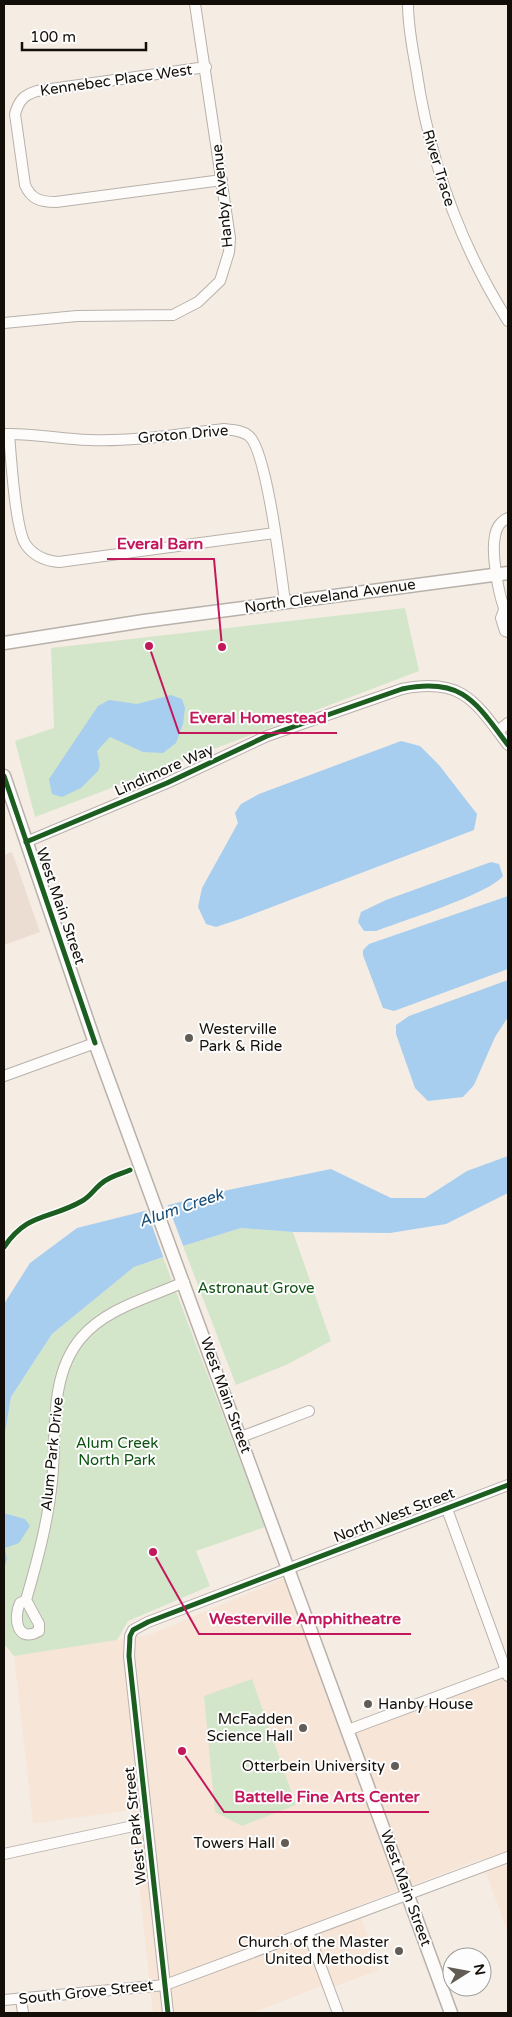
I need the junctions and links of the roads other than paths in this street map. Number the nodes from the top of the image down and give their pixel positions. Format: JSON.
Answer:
{"nodes":[{"id":1,"x":195,"y":4,"type":"edge"},
{"id":2,"x":408,"y":4,"type":"edge"},
{"id":3,"x":206,"y":67,"type":"junction"},
{"id":4,"x":222,"y":180,"type":"junction"},
{"id":5,"x":508,"y":321,"type":"edge"},
{"id":6,"x":4,"y":323,"type":"edge"},
{"id":7,"x":6,"y":434,"type":"edge"},
{"id":8,"x":508,"y":518,"type":"edge"},
{"id":9,"x":275,"y":533,"type":"junction"},
{"id":10,"x":503,"y":573,"type":"edge"},
{"id":11,"x":285,"y":602,"type":"junction"},
{"id":12,"x":506,"y":613,"type":"edge"},
{"id":13,"x":508,"y":632,"type":"edge"},
{"id":14,"x":4,"y":643,"type":"edge"},
{"id":15,"x":508,"y":723,"type":"edge"},
{"id":16,"x":498,"y":731,"type":"junction"},
{"id":17,"x":508,"y":745,"type":"edge"},
{"id":18,"x":4,"y":776,"type":"edge"},
{"id":19,"x":26,"y":842,"type":"junction"},
{"id":20,"x":95,"y":1043,"type":"junction"},
{"id":21,"x":4,"y":1076,"type":"edge"},
{"id":22,"x":184,"y":1282,"type":"junction"},
{"id":23,"x":310,"y":1411,"type":"dead end"},
{"id":24,"x":241,"y":1438,"type":"junction"},
{"id":25,"x":508,"y":1485,"type":"edge"},
{"id":26,"x":447,"y":1509,"type":"junction"},
{"id":27,"x":289,"y":1568,"type":"junction"},
{"id":28,"x":26,"y":1600,"type":"dead end"},
{"id":29,"x":130,"y":1636,"type":"joint"},
{"id":30,"x":508,"y":1672,"type":"edge"},
{"id":31,"x":348,"y":1730,"type":"junction"},
{"id":32,"x":147,"y":1824,"type":"junction"},
{"id":33,"x":4,"y":1854,"type":"edge"},
{"id":34,"x":508,"y":1857,"type":"edge"},
{"id":35,"x":408,"y":1894,"type":"junction"},
{"id":36,"x":308,"y":1932,"type":"junction"},
{"id":37,"x":165,"y":1985,"type":"junction"},
{"id":38,"x":21,"y":1998,"type":"junction"},
{"id":39,"x":4,"y":2000,"type":"edge"},
{"id":40,"x":22,"y":2013,"type":"edge"},
{"id":41,"x":168,"y":2013,"type":"edge"},
{"id":42,"x":338,"y":2013,"type":"edge"},
{"id":43,"x":451,"y":2013,"type":"edge"}],
"edges":[{"from":1,"to":3,"type":"street","name":"Hanby Avenue"},
{"from":2,"to":5,"type":"street","name":"River Trace"},
{"from":3,"to":4,"type":"street","name":"Hanby Avenue"},
{"from":3,"to":4,"type":"street","name":"Kennebec Place West"},
{"from":4,"to":6,"type":"street","name":"Hanby Avenue"},
{"from":7,"to":9,"type":"street","name":"Groton Drive"},
{"from":7,"to":9,"type":"street"},
{"from":8,"to":10,"type":"street"},
{"from":9,"to":11,"type":"street","name":"Groton Drive"},
{"from":10,"to":11,"type":"main road","name":"North Cleveland Avenue"},
{"from":10,"to":12,"type":"street"},
{"from":11,"to":14,"type":"main road","name":"North Cleveland Avenue"},
{"from":12,"to":13,"type":"street"},
{"from":15,"to":16,"type":"street"},
{"from":16,"to":17,"type":"street","name":"Lindimore Way"},
{"from":16,"to":19,"type":"street","name":"Lindimore Way"},
{"from":18,"to":19,"type":"main road","name":"West Main Street"},
{"from":19,"to":20,"type":"main road","name":"West Main Street"},
{"from":20,"to":21,"type":"street"},
{"from":20,"to":22,"type":"main road","name":"West Main Street"},
{"from":22,"to":24,"type":"main road","name":"West Main Street"},
{"from":22,"to":28,"type":"street","name":"Alum Park Drive"},
{"from":23,"to":24,"type":"street"},
{"from":24,"to":27,"type":"main road","name":"West Main Street"},
{"from":25,"to":26,"type":"street","name":"North West Street"},
{"from":26,"to":27,"type":"street","name":"North West Street"},
{"from":26,"to":30,"type":"street"},
{"from":27,"to":29,"type":"street","name":"North West Street"},
{"from":27,"to":31,"type":"main road","name":"West Main Street"},
{"from":29,"to":32,"type":"street","name":"West Park Street"},
{"from":30,"to":31,"type":"street"},
{"from":31,"to":35,"type":"main road","name":"West Main Street"},
{"from":32,"to":33,"type":"street"},
{"from":32,"to":37,"type":"street","name":"West Park Street"},
{"from":34,"to":35,"type":"street","name":"South Grove Street"},
{"from":35,"to":36,"type":"street","name":"South Grove Street"},
{"from":35,"to":43,"type":"main road","name":"West Main Street"},
{"from":36,"to":37,"type":"street","name":"South Grove Street"},
{"from":36,"to":42,"type":"street"},
{"from":37,"to":38,"type":"street","name":"South Grove Street"},
{"from":37,"to":41,"type":"street","name":"West Park Street"},
{"from":38,"to":39,"type":"street","name":"South Grove Street"},
{"from":38,"to":40,"type":"street"}]}
